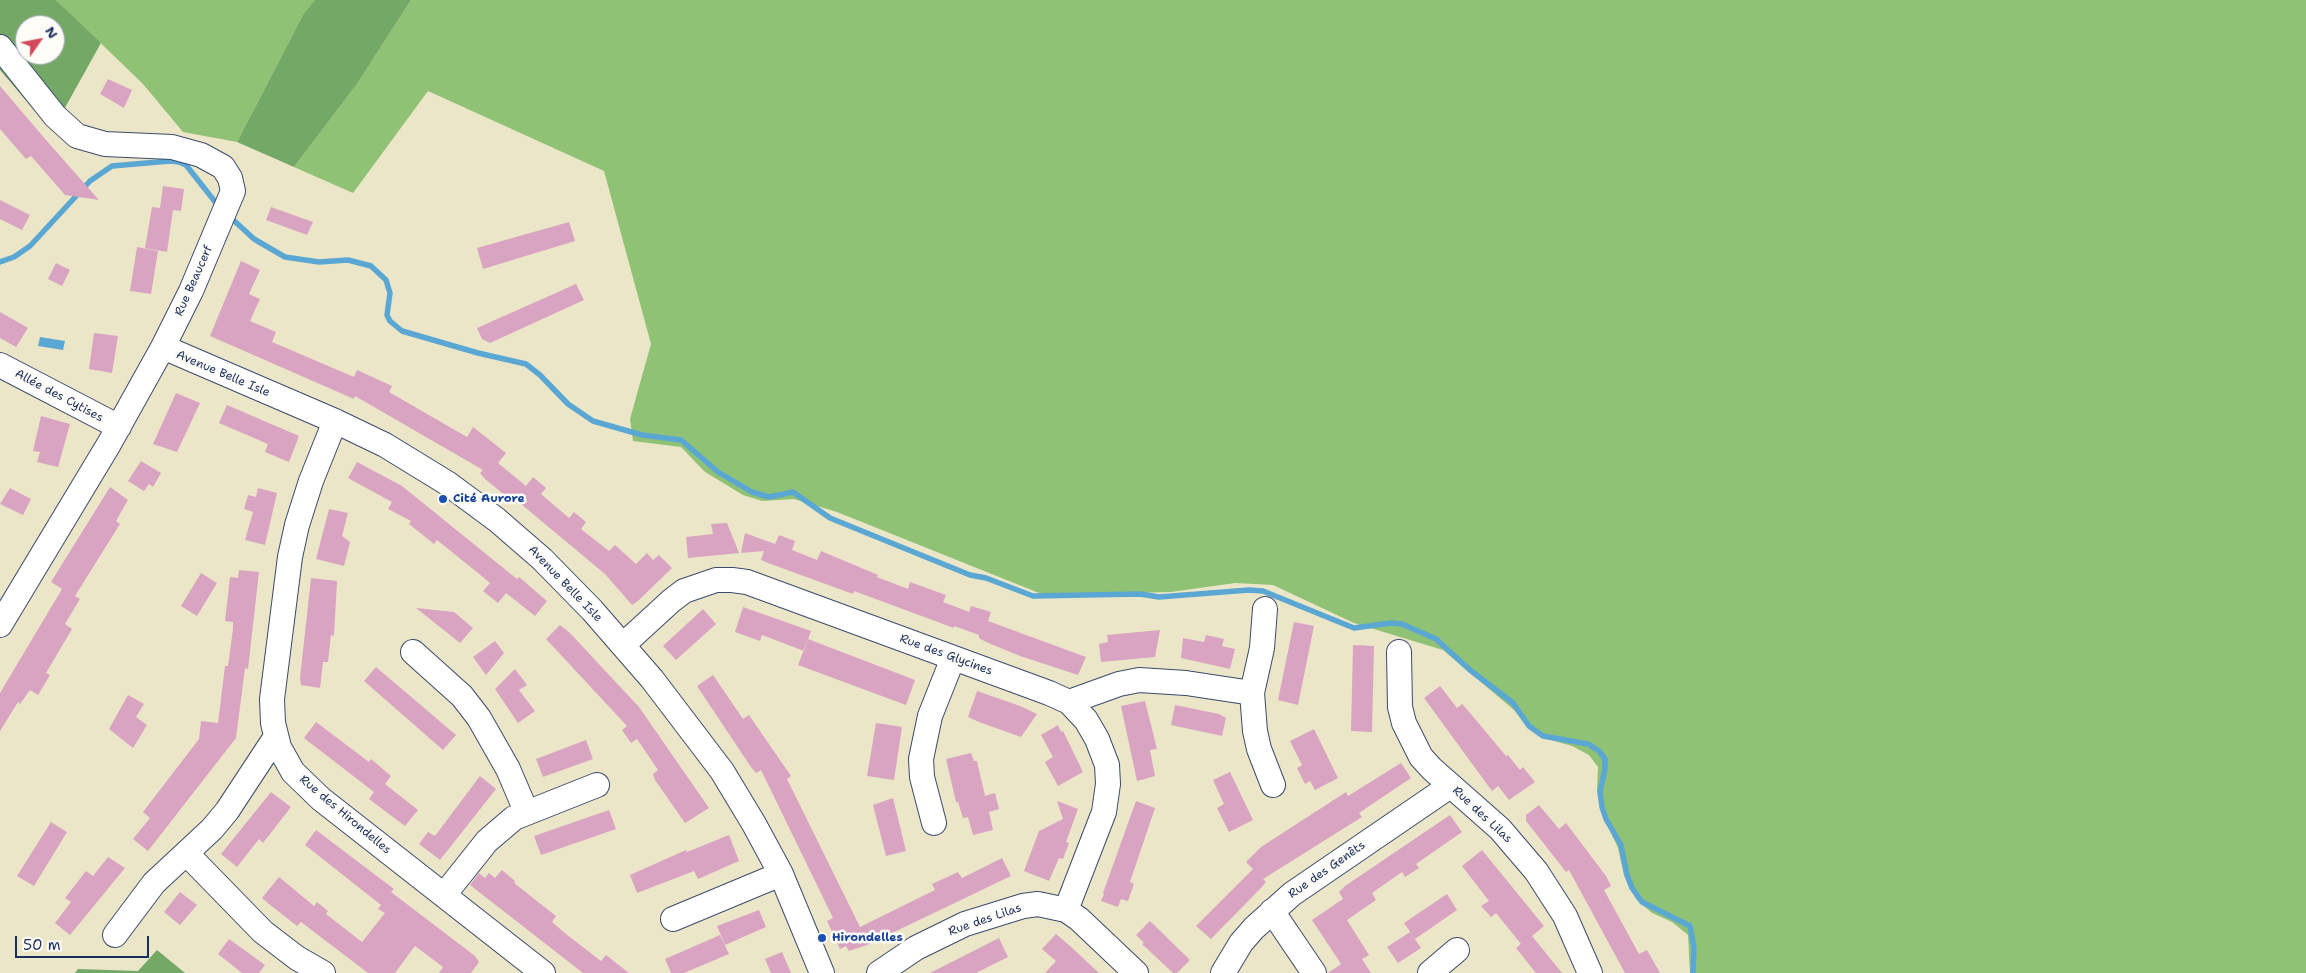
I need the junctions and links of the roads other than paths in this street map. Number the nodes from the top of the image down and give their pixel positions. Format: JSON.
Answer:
{"nodes":[{"id":1,"x":0,"y":47,"type":"edge"},
{"id":2,"x":163,"y":347,"type":"junction"},
{"id":3,"x":0,"y":365,"type":"edge"},
{"id":4,"x":335,"y":420,"type":"junction"},
{"id":5,"x":119,"y":427,"type":"junction"},
{"id":6,"x":1265,"y":609,"type":"dead end"},
{"id":7,"x":0,"y":625,"type":"edge"},
{"id":8,"x":623,"y":645,"type":"junction"},
{"id":9,"x":412,"y":652,"type":"dead end"},
{"id":10,"x":1399,"y":652,"type":"dead end"},
{"id":11,"x":953,"y":658,"type":"junction"},
{"id":12,"x":1252,"y":693,"type":"junction"},
{"id":13,"x":1069,"y":702,"type":"junction"},
{"id":14,"x":276,"y":738,"type":"junction"},
{"id":15,"x":597,"y":785,"type":"dead end"},
{"id":16,"x":1273,"y":785,"type":"dead end"},
{"id":17,"x":1450,"y":786,"type":"junction"},
{"id":18,"x":526,"y":812,"type":"junction"},
{"id":19,"x":934,"y":823,"type":"dead end"},
{"id":20,"x":186,"y":853,"type":"junction"},
{"id":21,"x":781,"y":874,"type":"junction"},
{"id":22,"x":444,"y":895,"type":"junction"},
{"id":23,"x":1066,"y":910,"type":"junction"},
{"id":24,"x":1272,"y":911,"type":"junction"},
{"id":25,"x":673,"y":919,"type":"dead end"},
{"id":26,"x":115,"y":935,"type":"dead end"},
{"id":27,"x":1457,"y":950,"type":"dead end"},
{"id":28,"x":323,"y":973,"type":"edge"},
{"id":29,"x":543,"y":973,"type":"edge"},
{"id":30,"x":822,"y":973,"type":"edge"},
{"id":31,"x":880,"y":973,"type":"edge"},
{"id":32,"x":1136,"y":973,"type":"edge"},
{"id":33,"x":1223,"y":973,"type":"edge"},
{"id":34,"x":1314,"y":973,"type":"edge"},
{"id":35,"x":1430,"y":973,"type":"edge"},
{"id":36,"x":1590,"y":973,"type":"edge"}],
"edges":[{"from":1,"to":2,"type":"street","name":"Rue Beaucerf"},
{"from":2,"to":4,"type":"street","name":"Avenue Belle Isle"},
{"from":2,"to":5,"type":"street","name":"Rue Beaucerf"},
{"from":3,"to":5,"type":"street","name":"Allée des Cytises"},
{"from":4,"to":8,"type":"street","name":"Avenue Belle Isle"},
{"from":4,"to":14,"type":"street","name":"Rue des Hirondelles"},
{"from":5,"to":7,"type":"street","name":"Rue Beaucerf"},
{"from":6,"to":12,"type":"street"},
{"from":8,"to":11,"type":"street","name":"Rue des Glycines"},
{"from":8,"to":21,"type":"street","name":"Avenue Belle Isle"},
{"from":9,"to":18,"type":"street"},
{"from":10,"to":17,"type":"street","name":"Rue des Lilas"},
{"from":11,"to":13,"type":"street","name":"Rue des Glycines"},
{"from":11,"to":19,"type":"street"},
{"from":12,"to":13,"type":"street"},
{"from":12,"to":16,"type":"street"},
{"from":13,"to":23,"type":"street","name":"Rue des Glycines"},
{"from":14,"to":20,"type":"street"},
{"from":14,"to":22,"type":"street","name":"Rue des Hirondelles"},
{"from":15,"to":18,"type":"street"},
{"from":17,"to":24,"type":"street","name":"Rue des Genêts"},
{"from":17,"to":36,"type":"street","name":"Rue des Lilas"},
{"from":18,"to":22,"type":"street"},
{"from":20,"to":26,"type":"street"},
{"from":20,"to":28,"type":"street"},
{"from":21,"to":25,"type":"street"},
{"from":21,"to":30,"type":"street","name":"Avenue Belle Isle"},
{"from":22,"to":29,"type":"street","name":"Rue des Hirondelles"},
{"from":23,"to":31,"type":"street","name":"Rue des Lilas"},
{"from":23,"to":32,"type":"street","name":"Rue des Lilas"},
{"from":24,"to":33,"type":"street","name":"Rue des Genêts"},
{"from":24,"to":34,"type":"street"},
{"from":27,"to":35,"type":"street"}]}
